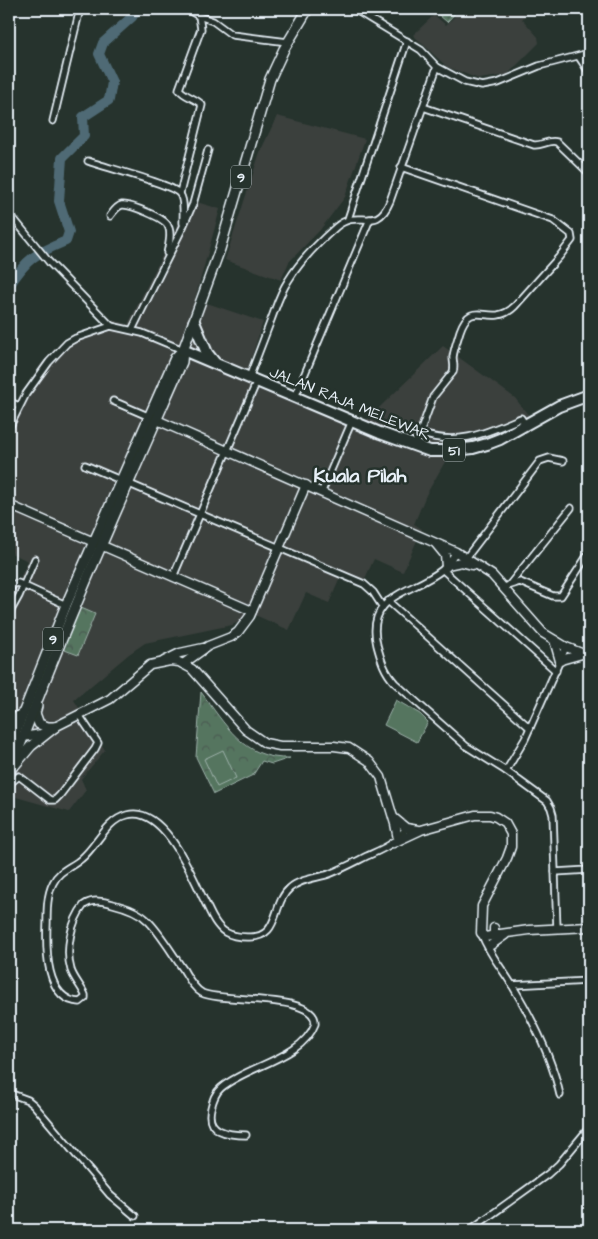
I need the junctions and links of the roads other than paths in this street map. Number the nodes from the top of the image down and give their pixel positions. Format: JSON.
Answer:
{"nodes":[{"id":1,"x":80,"y":9,"type":"edge"},
{"id":2,"x":187,"y":9,"type":"edge"},
{"id":3,"x":308,"y":9,"type":"edge"},
{"id":4,"x":354,"y":9,"type":"edge"},
{"id":5,"x":199,"y":16,"type":"junction"},
{"id":6,"x":407,"y":41,"type":"junction"},
{"id":7,"x":288,"y":42,"type":"junction"},
{"id":8,"x":589,"y":53,"type":"edge"},
{"id":9,"x":579,"y":57,"type":"junction"},
{"id":10,"x":437,"y":67,"type":"junction"},
{"id":11,"x":589,"y":72,"type":"edge"},
{"id":12,"x":423,"y":107,"type":"junction"},
{"id":13,"x":53,"y":121,"type":"dead end"},
{"id":14,"x":208,"y":150,"type":"dead end"},
{"id":15,"x":88,"y":161,"type":"dead end"},
{"id":16,"x":401,"y":167,"type":"junction"},
{"id":17,"x":589,"y":173,"type":"edge"},
{"id":18,"x":180,"y":193,"type":"junction"},
{"id":19,"x":10,"y":216,"type":"edge"},
{"id":20,"x":110,"y":216,"type":"dead end"},
{"id":21,"x":348,"y":219,"type":"junction"},
{"id":22,"x":370,"y":219,"type":"junction"},
{"id":23,"x":183,"y":227,"type":"junction"},
{"id":24,"x":164,"y":265,"type":"junction"},
{"id":25,"x":194,"y":322,"type":"junction"},
{"id":26,"x":111,"y":326,"type":"junction"},
{"id":27,"x":132,"y":330,"type":"junction"},
{"id":28,"x":184,"y":350,"type":"junction"},
{"id":29,"x":216,"y":364,"type":"junction"},
{"id":30,"x":253,"y":380,"type":"junction"},
{"id":31,"x":9,"y":396,"type":"edge"},
{"id":32,"x":589,"y":396,"type":"edge"},
{"id":33,"x":295,"y":397,"type":"junction"},
{"id":34,"x":113,"y":401,"type":"dead end"},
{"id":35,"x":19,"y":406,"type":"junction"},
{"id":36,"x":153,"y":418,"type":"junction"},
{"id":37,"x":352,"y":421,"type":"junction"},
{"id":38,"x":525,"y":424,"type":"junction"},
{"id":39,"x":9,"y":428,"type":"edge"},
{"id":40,"x":419,"y":433,"type":"junction"},
{"id":41,"x":414,"y":447,"type":"junction"},
{"id":42,"x":227,"y":450,"type":"junction"},
{"id":43,"x":563,"y":461,"type":"dead end"},
{"id":44,"x":85,"y":465,"type":"dead end"},
{"id":45,"x":125,"y":482,"type":"junction"},
{"id":46,"x":306,"y":485,"type":"junction"},
{"id":47,"x":322,"y":491,"type":"junction"},
{"id":48,"x":9,"y":506,"type":"edge"},
{"id":49,"x":571,"y":508,"type":"dead end"},
{"id":50,"x":200,"y":515,"type":"junction"},
{"id":51,"x":426,"y":537,"type":"junction"},
{"id":52,"x":97,"y":544,"type":"junction"},
{"id":53,"x":279,"y":549,"type":"junction"},
{"id":54,"x":456,"y":552,"type":"junction"},
{"id":55,"x":589,"y":553,"type":"edge"},
{"id":56,"x":466,"y":558,"type":"junction"},
{"id":57,"x":35,"y":559,"type":"dead end"},
{"id":58,"x":445,"y":567,"type":"junction"},
{"id":59,"x":492,"y":575,"type":"junction"},
{"id":60,"x":173,"y":577,"type":"junction"},
{"id":61,"x":23,"y":586,"type":"junction"},
{"id":62,"x":507,"y":586,"type":"junction"},
{"id":63,"x":9,"y":590,"type":"edge"},
{"id":64,"x":388,"y":601,"type":"junction"},
{"id":65,"x":66,"y":605,"type":"junction"},
{"id":66,"x":382,"y":606,"type":"junction"},
{"id":67,"x":252,"y":611,"type":"junction"},
{"id":68,"x":9,"y":614,"type":"edge"},
{"id":69,"x":554,"y":640,"type":"junction"},
{"id":70,"x":208,"y":646,"type":"junction"},
{"id":71,"x":566,"y":647,"type":"junction"},
{"id":72,"x":587,"y":655,"type":"edge"},
{"id":73,"x":561,"y":660,"type":"junction"},
{"id":74,"x":163,"y":662,"type":"junction"},
{"id":75,"x":183,"y":664,"type":"junction"},
{"id":76,"x":556,"y":671,"type":"junction"},
{"id":77,"x":39,"y":694,"type":"junction"},
{"id":78,"x":23,"y":712,"type":"junction"},
{"id":79,"x":79,"y":715,"type":"junction"},
{"id":80,"x":9,"y":722,"type":"edge"},
{"id":81,"x":55,"y":727,"type":"junction"},
{"id":82,"x":530,"y":728,"type":"junction"},
{"id":83,"x":15,"y":735,"type":"edge"},
{"id":84,"x":9,"y":749,"type":"edge"},
{"id":85,"x":506,"y":771,"type":"junction"},
{"id":86,"x":9,"y":774,"type":"edge"},
{"id":87,"x":9,"y":784,"type":"edge"},
{"id":88,"x":393,"y":816,"type":"junction"},
{"id":89,"x":406,"y":828,"type":"junction"},
{"id":90,"x":421,"y":830,"type":"junction"},
{"id":91,"x":395,"y":841,"type":"junction"},
{"id":92,"x":589,"y":870,"type":"edge"},
{"id":93,"x":555,"y":872,"type":"junction"},
{"id":94,"x":589,"y":927,"type":"edge"},
{"id":95,"x":557,"y":929,"type":"junction"},
{"id":96,"x":488,"y":931,"type":"junction"},
{"id":97,"x":513,"y":932,"type":"junction"},
{"id":98,"x":491,"y":945,"type":"junction"},
{"id":99,"x":492,"y":955,"type":"junction"},
{"id":100,"x":589,"y":982,"type":"edge"},
{"id":101,"x":512,"y":985,"type":"junction"},
{"id":102,"x":9,"y":1093,"type":"edge"},
{"id":103,"x":560,"y":1095,"type":"dead end"},
{"id":104,"x":589,"y":1128,"type":"edge"},
{"id":105,"x":246,"y":1134,"type":"dead end"},
{"id":106,"x":135,"y":1216,"type":"dead end"},
{"id":107,"x":470,"y":1230,"type":"edge"}],
"edges":[{"from":1,"to":13,"type":"street"},
{"from":2,"to":5,"type":"street"},
{"from":3,"to":7,"type":"main road","number":"9"},
{"from":4,"to":6,"type":"street"},
{"from":5,"to":7,"type":"street"},
{"from":5,"to":18,"type":"street"},
{"from":6,"to":10,"type":"street"},
{"from":6,"to":21,"type":"street"},
{"from":7,"to":25,"type":"main road","number":"9"},
{"from":8,"to":9,"type":"street"},
{"from":9,"to":10,"type":"street"},
{"from":9,"to":11,"type":"street"},
{"from":10,"to":12,"type":"street"},
{"from":12,"to":16,"type":"street"},
{"from":12,"to":17,"type":"street"},
{"from":14,"to":23,"type":"street"},
{"from":15,"to":18,"type":"street"},
{"from":16,"to":22,"type":"street"},
{"from":16,"to":40,"type":"street"},
{"from":18,"to":23,"type":"street"},
{"from":19,"to":26,"type":"street"},
{"from":20,"to":24,"type":"street"},
{"from":21,"to":22,"type":"street"},
{"from":21,"to":30,"type":"street"},
{"from":22,"to":33,"type":"street"},
{"from":23,"to":24,"type":"street"},
{"from":24,"to":27,"type":"street"},
{"from":25,"to":28,"type":"main road","number":"9"},
{"from":25,"to":29,"type":"highway"},
{"from":26,"to":27,"type":"street"},
{"from":26,"to":35,"type":"street"},
{"from":27,"to":28,"type":"street"},
{"from":28,"to":29,"type":"highway","name":"JALAN RAJA MELEWAR","number":"51"},
{"from":28,"to":36,"type":"main road","number":"9"},
{"from":29,"to":30,"type":"highway","name":"JALAN RAJA MELEWAR","number":"51"},
{"from":30,"to":33,"type":"highway","name":"JALAN RAJA MELEWAR","number":"51"},
{"from":30,"to":42,"type":"street"},
{"from":31,"to":35,"type":"street"},
{"from":32,"to":38,"type":"highway","name":"JALAN RAJA MELEWAR","number":"51"},
{"from":33,"to":37,"type":"highway","name":"JALAN RAJA MELEWAR","number":"51"},
{"from":34,"to":36,"type":"street"},
{"from":35,"to":39,"type":"street"},
{"from":36,"to":42,"type":"street"},
{"from":36,"to":45,"type":"main road","number":"9"},
{"from":37,"to":41,"type":"highway","name":"JALAN RAJA MELEWAR","number":"51"},
{"from":37,"to":47,"type":"street"},
{"from":38,"to":40,"type":"street"},
{"from":38,"to":41,"type":"highway","name":"JALAN RAJA MELEWAR","number":"51"},
{"from":40,"to":41,"type":"street"},
{"from":42,"to":46,"type":"street"},
{"from":42,"to":50,"type":"street"},
{"from":43,"to":56,"type":"street"},
{"from":44,"to":45,"type":"street"},
{"from":45,"to":50,"type":"street"},
{"from":45,"to":52,"type":"main road","number":"9"},
{"from":46,"to":47,"type":"street"},
{"from":46,"to":53,"type":"street"},
{"from":47,"to":51,"type":"street"},
{"from":48,"to":52,"type":"street"},
{"from":49,"to":62,"type":"street"},
{"from":50,"to":53,"type":"street"},
{"from":50,"to":60,"type":"street"},
{"from":51,"to":54,"type":"street"},
{"from":51,"to":58,"type":"street"},
{"from":52,"to":60,"type":"street"},
{"from":52,"to":65,"type":"main road","number":"9"},
{"from":52,"to":77,"type":"main road","number":"9"},
{"from":53,"to":66,"type":"street"},
{"from":53,"to":67,"type":"street"},
{"from":54,"to":56,"type":"street"},
{"from":54,"to":58,"type":"street"},
{"from":55,"to":62,"type":"street"},
{"from":56,"to":59,"type":"street"},
{"from":57,"to":61,"type":"street"},
{"from":58,"to":59,"type":"street"},
{"from":58,"to":64,"type":"street"},
{"from":58,"to":76,"type":"street"},
{"from":59,"to":62,"type":"street"},
{"from":60,"to":67,"type":"street"},
{"from":61,"to":63,"type":"street"},
{"from":61,"to":65,"type":"street"},
{"from":61,"to":68,"type":"street"},
{"from":62,"to":69,"type":"street"},
{"from":64,"to":66,"type":"street"},
{"from":64,"to":82,"type":"street"},
{"from":65,"to":78,"type":"main road","number":"9"},
{"from":66,"to":85,"type":"street"},
{"from":67,"to":70,"type":"street"},
{"from":69,"to":71,"type":"street"},
{"from":69,"to":73,"type":"street"},
{"from":70,"to":74,"type":"street"},
{"from":70,"to":75,"type":"street"},
{"from":71,"to":72,"type":"street"},
{"from":71,"to":73,"type":"street"},
{"from":72,"to":73,"type":"street"},
{"from":73,"to":76,"type":"street"},
{"from":74,"to":75,"type":"street"},
{"from":74,"to":79,"type":"street"},
{"from":75,"to":88,"type":"street"},
{"from":76,"to":82,"type":"street"},
{"from":77,"to":81,"type":"main road"},
{"from":77,"to":83,"type":"main road","number":"9"},
{"from":78,"to":80,"type":"main road"},
{"from":78,"to":83,"type":"main road","number":"9"},
{"from":79,"to":81,"type":"street"},
{"from":79,"to":87,"type":"street"},
{"from":81,"to":83,"type":"street"},
{"from":81,"to":86,"type":"main road"},
{"from":82,"to":85,"type":"street"},
{"from":83,"to":84,"type":"main road","number":"9"},
{"from":83,"to":86,"type":"main road","number":"9"},
{"from":85,"to":93,"type":"street"},
{"from":88,"to":89,"type":"street"},
{"from":88,"to":91,"type":"street"},
{"from":89,"to":90,"type":"street"},
{"from":89,"to":91,"type":"street"},
{"from":90,"to":91,"type":"street"},
{"from":90,"to":96,"type":"street"},
{"from":91,"to":105,"type":"street"},
{"from":92,"to":93,"type":"street"},
{"from":93,"to":95,"type":"street"},
{"from":94,"to":95,"type":"street"},
{"from":95,"to":97,"type":"street"},
{"from":96,"to":97,"type":"street"},
{"from":96,"to":98,"type":"street"},
{"from":96,"to":99,"type":"street"},
{"from":97,"to":98,"type":"street"},
{"from":98,"to":99,"type":"street"},
{"from":99,"to":101,"type":"street"},
{"from":100,"to":101,"type":"street"},
{"from":101,"to":103,"type":"street"},
{"from":102,"to":106,"type":"street"},
{"from":104,"to":107,"type":"street"}]}
